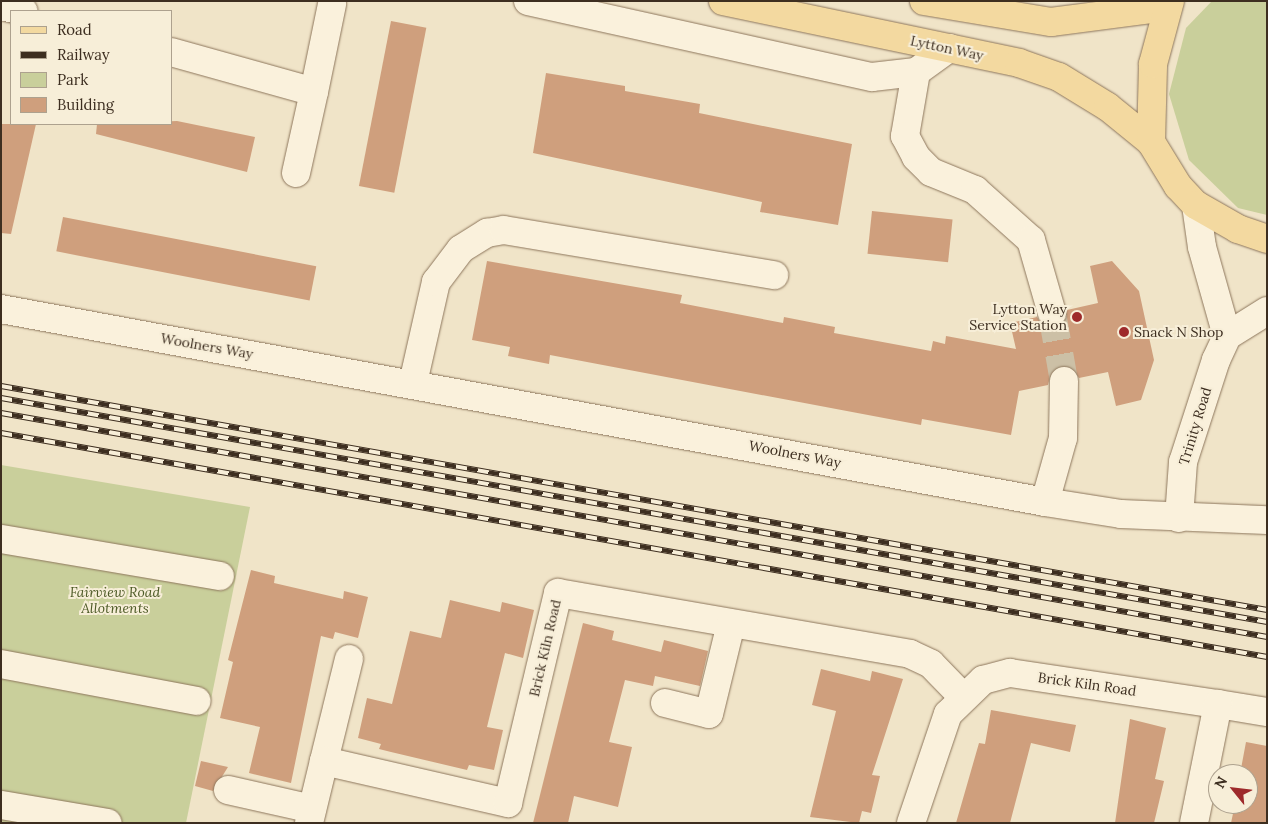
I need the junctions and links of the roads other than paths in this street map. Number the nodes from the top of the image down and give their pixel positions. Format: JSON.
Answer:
{"nodes":[{"id":1,"x":528,"y":1,"type":"edge"},
{"id":2,"x":723,"y":1,"type":"edge"},
{"id":3,"x":924,"y":1,"type":"edge"},
{"id":4,"x":332,"y":4,"type":"dead end"},
{"id":5,"x":1168,"y":4,"type":"edge"},
{"id":6,"x":1,"y":6,"type":"edge"},
{"id":7,"x":19,"y":10,"type":"edge"},
{"id":8,"x":949,"y":48,"type":"junction"},
{"id":9,"x":172,"y":52,"type":"edge"},
{"id":10,"x":916,"y":72,"type":"junction"},
{"id":11,"x":314,"y":92,"type":"junction"},
{"id":12,"x":1151,"y":142,"type":"junction"},
{"id":13,"x":296,"y":172,"type":"dead end"},
{"id":14,"x":1196,"y":205,"type":"junction"},
{"id":15,"x":1267,"y":239,"type":"edge"},
{"id":16,"x":774,"y":275,"type":"dead end"},
{"id":17,"x":1,"y":309,"type":"edge"},
{"id":18,"x":1267,"y":311,"type":"edge"},
{"id":19,"x":1052,"y":313,"type":"tunnel mouth"},
{"id":20,"x":1227,"y":336,"type":"junction"},
{"id":21,"x":1064,"y":381,"type":"tunnel mouth"},
{"id":22,"x":413,"y":383,"type":"junction"},
{"id":23,"x":1045,"y":502,"type":"junction"},
{"id":24,"x":1179,"y":518,"type":"junction"},
{"id":25,"x":1267,"y":520,"type":"edge"},
{"id":26,"x":1,"y":539,"type":"edge"},
{"id":27,"x":220,"y":576,"type":"dead end"},
{"id":28,"x":731,"y":624,"type":"junction"},
{"id":29,"x":348,"y":659,"type":"dead end"},
{"id":30,"x":1,"y":664,"type":"edge"},
{"id":31,"x":962,"y":696,"type":"junction"},
{"id":32,"x":197,"y":701,"type":"dead end"},
{"id":33,"x":665,"y":703,"type":"dead end"},
{"id":34,"x":1218,"y":704,"type":"junction"},
{"id":35,"x":1267,"y":712,"type":"edge"},
{"id":36,"x":324,"y":761,"type":"junction"},
{"id":37,"x":228,"y":790,"type":"dead end"},
{"id":38,"x":1,"y":804,"type":"edge"},
{"id":39,"x":506,"y":813,"type":"edge"},
{"id":40,"x":310,"y":816,"type":"edge"},
{"id":41,"x":107,"y":823,"type":"edge"},
{"id":42,"x":911,"y":823,"type":"edge"},
{"id":43,"x":1194,"y":823,"type":"edge"}],
"edges":[{"from":1,"to":10,"type":"street"},
{"from":2,"to":8,"type":"main road","name":"Lytton Way"},
{"from":3,"to":5,"type":"main road"},
{"from":4,"to":11,"type":"street"},
{"from":5,"to":12,"type":"main road"},
{"from":6,"to":7,"type":"street"},
{"from":8,"to":10,"type":"street"},
{"from":8,"to":12,"type":"main road","name":"Lytton Way"},
{"from":9,"to":11,"type":"street"},
{"from":10,"to":19,"type":"street"},
{"from":11,"to":13,"type":"street"},
{"from":12,"to":14,"type":"main road","name":"Lytton Way"},
{"from":14,"to":15,"type":"main road","name":"Lytton Way"},
{"from":14,"to":20,"type":"street"},
{"from":16,"to":22,"type":"street"},
{"from":17,"to":22,"type":"street","name":"Woolners Way"},
{"from":18,"to":20,"type":"street"},
{"from":20,"to":24,"type":"street","name":"Trinity Road"},
{"from":21,"to":23,"type":"street"},
{"from":22,"to":23,"type":"street","name":"Woolners Way"},
{"from":23,"to":24,"type":"street","name":"Woolners Way"},
{"from":24,"to":25,"type":"street","name":"Woolners Way"},
{"from":26,"to":27,"type":"street"},
{"from":28,"to":31,"type":"street","name":"Brick Kiln Road"},
{"from":28,"to":33,"type":"street"},
{"from":28,"to":39,"type":"street","name":"Brick Kiln Road"},
{"from":29,"to":36,"type":"street"},
{"from":30,"to":32,"type":"street"},
{"from":31,"to":34,"type":"street","name":"Brick Kiln Road"},
{"from":31,"to":42,"type":"street","name":"Brick Kiln Road"},
{"from":34,"to":35,"type":"street","name":"Brick Kiln Road"},
{"from":34,"to":43,"type":"street"},
{"from":36,"to":39,"type":"street","name":"Brick Kiln Road"},
{"from":36,"to":40,"type":"street"},
{"from":37,"to":40,"type":"street"},
{"from":38,"to":41,"type":"street"}]}
